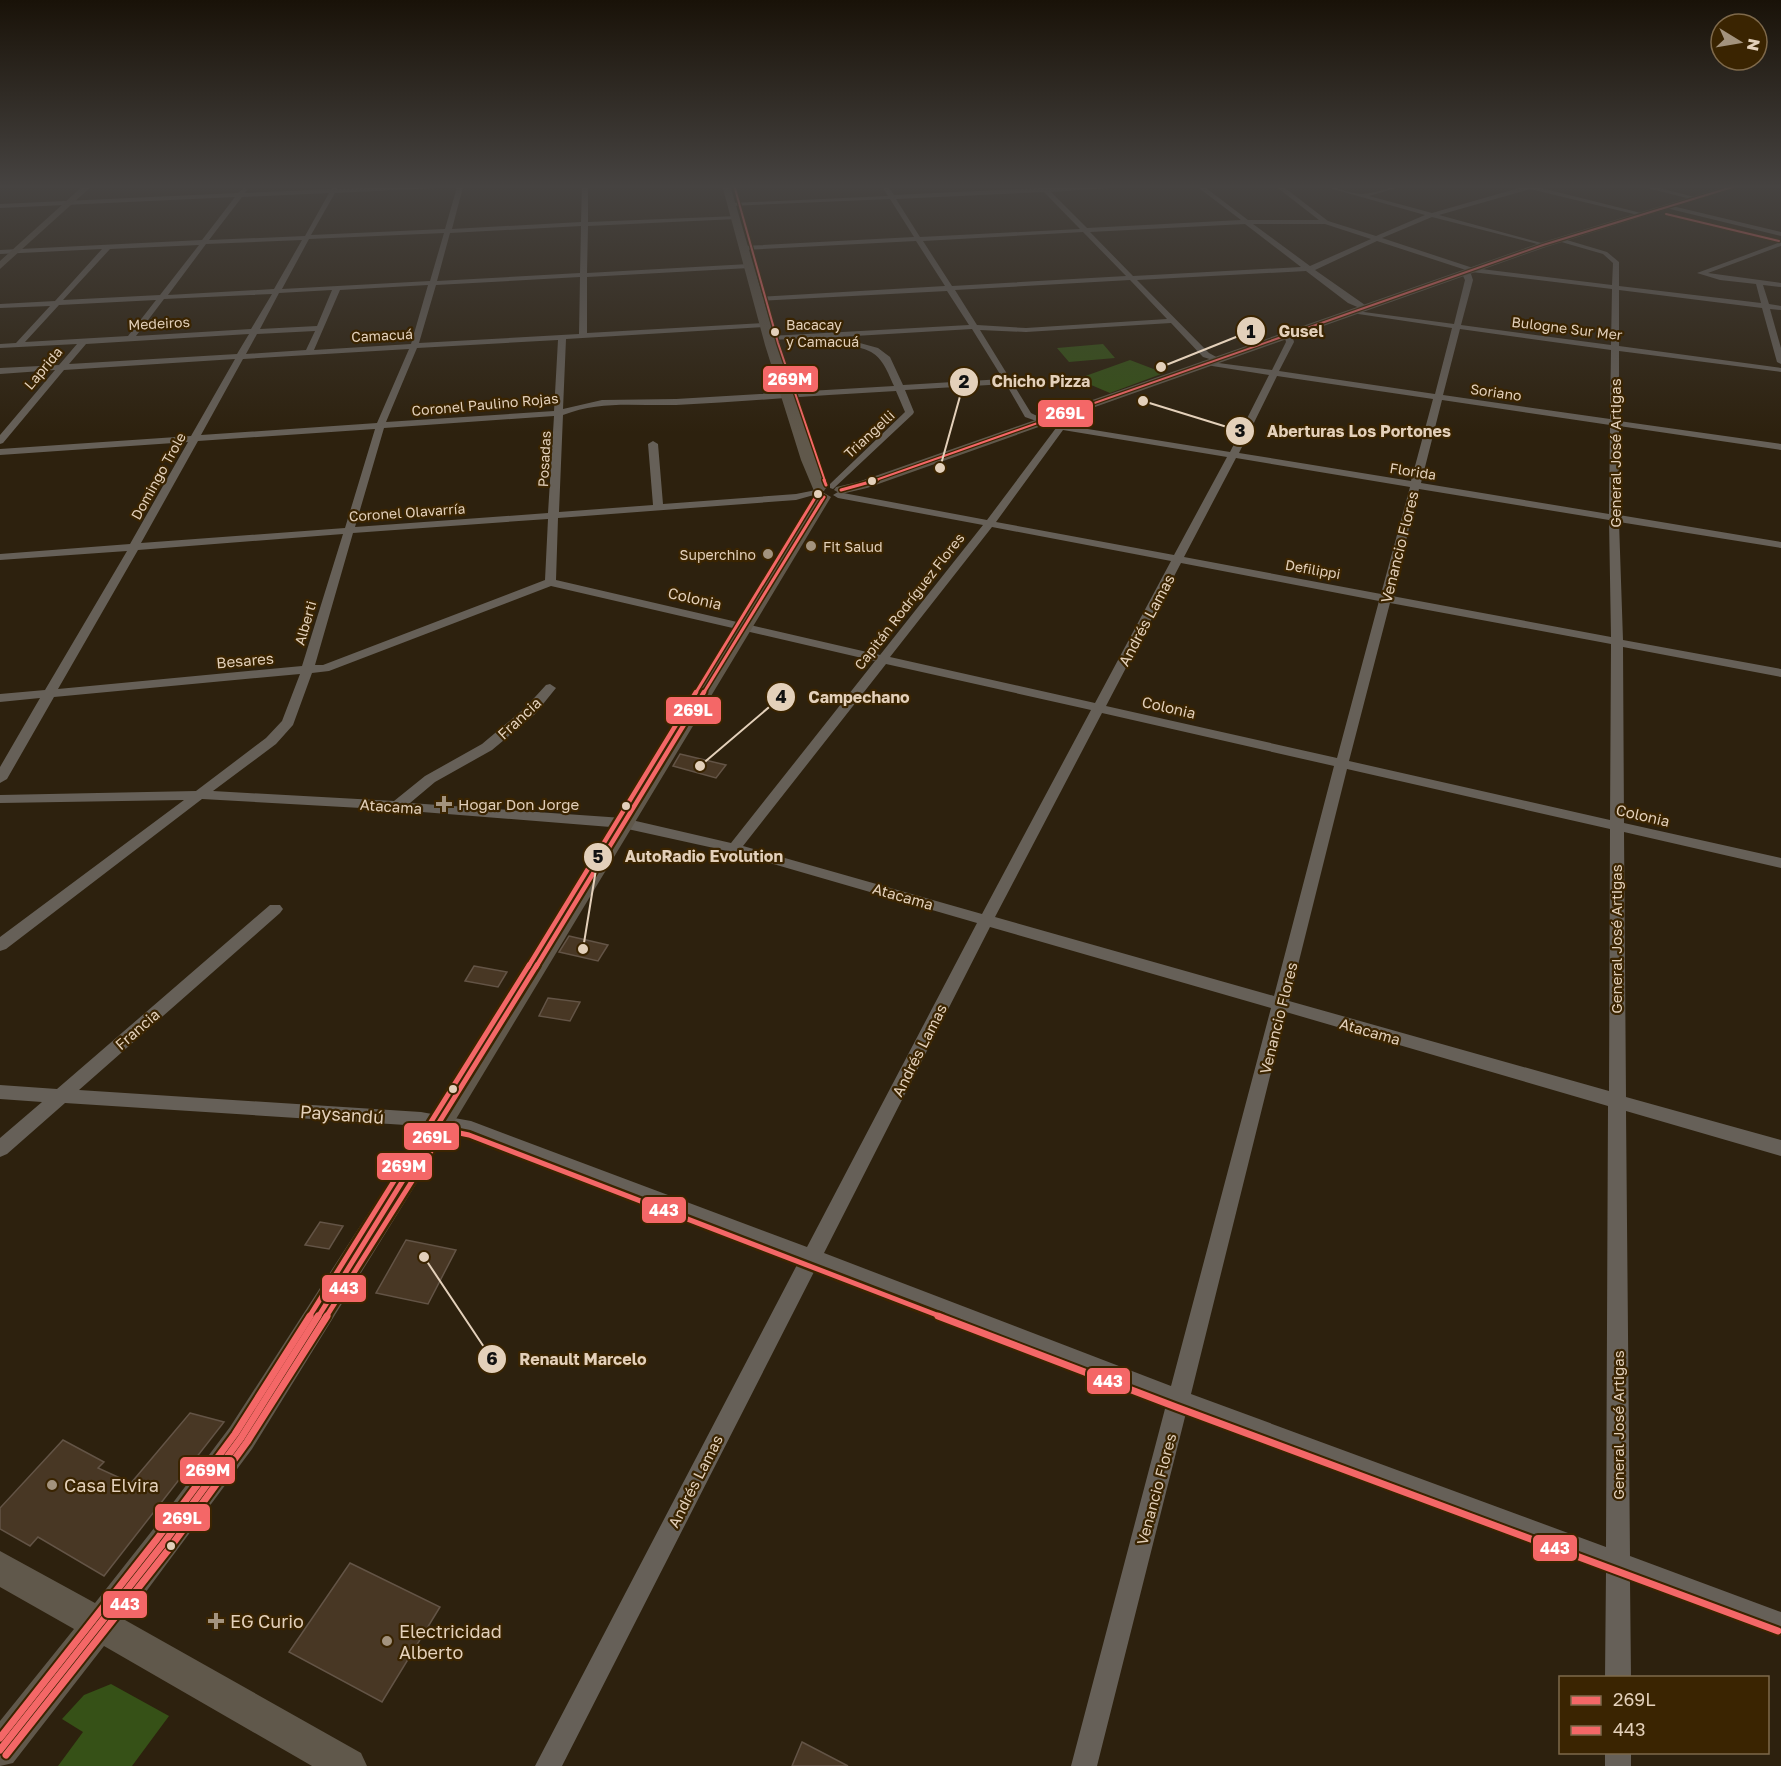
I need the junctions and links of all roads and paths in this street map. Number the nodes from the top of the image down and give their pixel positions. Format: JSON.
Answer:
{"nodes":[{"id":1,"x":89,"y":267,"type":"edge"},
{"id":2,"x":184,"y":267,"type":"edge"},
{"id":3,"x":289,"y":267,"type":"edge"},
{"id":4,"x":437,"y":267,"type":"edge"},
{"id":5,"x":584,"y":267,"type":"edge"},
{"id":6,"x":720,"y":267,"type":"edge"},
{"id":7,"x":749,"y":267,"type":"edge"},
{"id":8,"x":937,"y":267,"type":"edge"},
{"id":9,"x":1123,"y":267,"type":"edge"},
{"id":10,"x":1313,"y":267,"type":"edge"},
{"id":11,"x":1455,"y":267,"type":"edge"},
{"id":12,"x":1480,"y":267,"type":"edge"},
{"id":13,"x":1615,"y":267,"type":"edge"},
{"id":14,"x":1716,"y":267,"type":"edge"},
{"id":15,"x":1309,"y":269,"type":"junction"},
{"id":16,"x":1467,"y":272,"type":"junction"},
{"id":17,"x":584,"y":274,"type":"junction"},
{"id":18,"x":1135,"y":279,"type":"junction"},
{"id":19,"x":433,"y":282,"type":"junction"},
{"id":20,"x":1759,"y":283,"type":"junction"},
{"id":21,"x":1781,"y":285,"type":"edge"},
{"id":22,"x":337,"y":288,"type":"junction"},
{"id":23,"x":1615,"y":288,"type":"junction"},
{"id":24,"x":951,"y":289,"type":"junction"},
{"id":25,"x":276,"y":291,"type":"junction"},
{"id":26,"x":161,"y":297,"type":"junction"},
{"id":27,"x":758,"y":300,"type":"junction"},
{"id":28,"x":57,"y":303,"type":"junction"},
{"id":29,"x":0,"y":306,"type":"edge"},
{"id":30,"x":1766,"y":306,"type":"junction"},
{"id":31,"x":1362,"y":307,"type":"junction"},
{"id":32,"x":1781,"y":308,"type":"edge"},
{"id":33,"x":1349,"y":312,"type":"junction"},
{"id":34,"x":1174,"y":321,"type":"junction"},
{"id":35,"x":766,"y":325,"type":"junction"},
{"id":36,"x":975,"y":327,"type":"junction"},
{"id":37,"x":320,"y":328,"type":"junction"},
{"id":38,"x":1455,"y":328,"type":"junction"},
{"id":39,"x":255,"y":332,"type":"junction"},
{"id":40,"x":1288,"y":334,"type":"junction"},
{"id":41,"x":827,"y":335,"type":"junction"},
{"id":42,"x":583,"y":336,"type":"junction"},
{"id":43,"x":562,"y":338,"type":"junction"},
{"id":44,"x":130,"y":339,"type":"junction"},
{"id":45,"x":770,"y":339,"type":"junction"},
{"id":46,"x":84,"y":341,"type":"junction"},
{"id":47,"x":19,"y":344,"type":"junction"},
{"id":48,"x":0,"y":346,"type":"edge"},
{"id":49,"x":414,"y":347,"type":"junction"},
{"id":50,"x":1615,"y":348,"type":"junction"},
{"id":51,"x":309,"y":353,"type":"junction"},
{"id":52,"x":241,"y":357,"type":"junction"},
{"id":53,"x":1211,"y":361,"type":"junction"},
{"id":54,"x":1781,"y":362,"type":"edge"},
{"id":55,"x":61,"y":368,"type":"junction"},
{"id":56,"x":1781,"y":370,"type":"edge"},
{"id":57,"x":0,"y":371,"type":"edge"},
{"id":58,"x":1274,"y":374,"type":"junction"},
{"id":59,"x":1008,"y":381,"type":"junction"},
{"id":60,"x":900,"y":387,"type":"junction"},
{"id":61,"x":787,"y":395,"type":"junction"},
{"id":62,"x":1438,"y":397,"type":"junction"},
{"id":63,"x":560,"y":413,"type":"junction"},
{"id":64,"x":1041,"y":421,"type":"junction"},
{"id":65,"x":1615,"y":423,"type":"junction"},
{"id":66,"x":380,"y":427,"type":"junction"},
{"id":67,"x":1061,"y":427,"type":"junction"},
{"id":68,"x":194,"y":439,"type":"junction"},
{"id":69,"x":0,"y":441,"type":"edge"},
{"id":70,"x":653,"y":444,"type":"dead end"},
{"id":71,"x":1781,"y":447,"type":"edge"},
{"id":72,"x":0,"y":452,"type":"edge"},
{"id":73,"x":1233,"y":455,"type":"junction"},
{"id":74,"x":1414,"y":485,"type":"junction"},
{"id":75,"x":829,"y":491,"type":"junction"},
{"id":76,"x":658,"y":508,"type":"junction"},
{"id":77,"x":554,"y":516,"type":"junction"},
{"id":78,"x":1614,"y":517,"type":"junction"},
{"id":79,"x":989,"y":524,"type":"junction"},
{"id":80,"x":348,"y":531,"type":"junction"},
{"id":81,"x":1781,"y":544,"type":"edge"},
{"id":82,"x":134,"y":547,"type":"junction"},
{"id":83,"x":0,"y":557,"type":"edge"},
{"id":84,"x":1178,"y":559,"type":"junction"},
{"id":85,"x":550,"y":582,"type":"junction"},
{"id":86,"x":1386,"y":597,"type":"junction"},
{"id":87,"x":742,"y":627,"type":"junction"},
{"id":88,"x":1617,"y":641,"type":"junction"},
{"id":89,"x":883,"y":659,"type":"junction"},
{"id":90,"x":307,"y":671,"type":"junction"},
{"id":91,"x":1781,"y":673,"type":"edge"},
{"id":92,"x":550,"y":688,"type":"dead end"},
{"id":93,"x":50,"y":694,"type":"junction"},
{"id":94,"x":0,"y":698,"type":"edge"},
{"id":95,"x":1099,"y":708,"type":"junction"},
{"id":96,"x":1341,"y":763,"type":"junction"},
{"id":97,"x":0,"y":779,"type":"edge"},
{"id":98,"x":201,"y":795,"type":"junction"},
{"id":99,"x":0,"y":799,"type":"edge"},
{"id":100,"x":397,"y":806,"type":"junction"},
{"id":101,"x":623,"y":823,"type":"junction"},
{"id":102,"x":1616,"y":826,"type":"junction"},
{"id":103,"x":734,"y":848,"type":"junction"},
{"id":104,"x":1781,"y":863,"type":"edge"},
{"id":105,"x":275,"y":909,"type":"dead end"},
{"id":106,"x":986,"y":920,"type":"junction"},
{"id":107,"x":0,"y":945,"type":"edge"},
{"id":108,"x":1281,"y":1005,"type":"junction"},
{"id":109,"x":0,"y":1092,"type":"edge"},
{"id":110,"x":62,"y":1095,"type":"junction"},
{"id":111,"x":1617,"y":1102,"type":"junction"},
{"id":112,"x":441,"y":1122,"type":"junction"},
{"id":113,"x":1781,"y":1148,"type":"edge"},
{"id":114,"x":0,"y":1149,"type":"edge"},
{"id":115,"x":812,"y":1257,"type":"junction"},
{"id":116,"x":1179,"y":1400,"type":"junction"},
{"id":117,"x":1618,"y":1562,"type":"junction"},
{"id":118,"x":0,"y":1568,"type":"edge"},
{"id":119,"x":1781,"y":1624,"type":"edge"},
{"id":120,"x":100,"y":1625,"type":"junction"},
{"id":121,"x":1618,"y":1676,"type":"edge"},
{"id":122,"x":0,"y":1750,"type":"edge"},
{"id":123,"x":348,"y":1766,"type":"edge"},
{"id":124,"x":548,"y":1766,"type":"edge"},
{"id":125,"x":1084,"y":1766,"type":"edge"}],
"edges":[{"from":1,"to":28,"type":"street"},
{"from":2,"to":26,"type":"street"},
{"from":3,"to":25,"type":"street","name":"Domingo Trole"},
{"from":4,"to":19,"type":"street","name":"Alberti"},
{"from":5,"to":17,"type":"street"},
{"from":6,"to":17,"type":"street"},
{"from":7,"to":27,"type":"street"},
{"from":8,"to":24,"type":"street"},
{"from":9,"to":18,"type":"street"},
{"from":10,"to":15,"type":"street"},
{"from":11,"to":16,"type":"street"},
{"from":12,"to":16,"type":"street"},
{"from":13,"to":23,"type":"street","name":"General José Artigas"},
{"from":14,"to":20,"type":"street"},
{"from":15,"to":18,"type":"street"},
{"from":15,"to":31,"type":"street"},
{"from":16,"to":23,"type":"street"},
{"from":16,"to":31,"type":"street"},
{"from":16,"to":38,"type":"street","name":"Venancio Flores"},
{"from":17,"to":19,"type":"street"},
{"from":17,"to":42,"type":"street"},
{"from":18,"to":24,"type":"street"},
{"from":18,"to":34,"type":"street"},
{"from":19,"to":22,"type":"street"},
{"from":19,"to":49,"type":"street","name":"Alberti"},
{"from":20,"to":21,"type":"street"},
{"from":20,"to":30,"type":"street"},
{"from":22,"to":25,"type":"street"},
{"from":22,"to":37,"type":"street"},
{"from":23,"to":30,"type":"street"},
{"from":23,"to":50,"type":"street","name":"General José Artigas"},
{"from":24,"to":27,"type":"street"},
{"from":24,"to":36,"type":"street"},
{"from":25,"to":26,"type":"street"},
{"from":25,"to":39,"type":"street","name":"Domingo Trole"},
{"from":26,"to":28,"type":"street"},
{"from":26,"to":44,"type":"street"},
{"from":27,"to":35,"type":"street"},
{"from":28,"to":29,"type":"street"},
{"from":28,"to":47,"type":"street"},
{"from":30,"to":32,"type":"street"},
{"from":30,"to":54,"type":"street"},
{"from":31,"to":33,"type":"street"},
{"from":33,"to":38,"type":"street","name":"Bulogne Sur Mer"},
{"from":33,"to":40,"type":"street"},
{"from":34,"to":36,"type":"street"},
{"from":34,"to":53,"type":"street"},
{"from":35,"to":42,"type":"street","name":"Camacuá"},
{"from":35,"to":45,"type":"street"},
{"from":36,"to":41,"type":"street"},
{"from":36,"to":59,"type":"street"},
{"from":37,"to":39,"type":"street","name":"Medeiros"},
{"from":37,"to":51,"type":"street"},
{"from":38,"to":50,"type":"street","name":"Bulogne Sur Mer"},
{"from":38,"to":62,"type":"street","name":"Venancio Flores"},
{"from":39,"to":44,"type":"street","name":"Medeiros"},
{"from":39,"to":52,"type":"street","name":"Domingo Trole"},
{"from":40,"to":53,"type":"street"},
{"from":40,"to":58,"type":"street","name":"Andrés Lamas"},
{"from":41,"to":45,"type":"street"},
{"from":41,"to":60,"type":"street","name":"Triangelli"},
{"from":42,"to":43,"type":"street","name":"Camacuá"},
{"from":43,"to":49,"type":"street","name":"Camacuá"},
{"from":43,"to":63,"type":"street","name":"Posadas"},
{"from":44,"to":46,"type":"street","name":"Medeiros"},
{"from":45,"to":61,"type":"street"},
{"from":46,"to":47,"type":"street","name":"Medeiros"},
{"from":46,"to":55,"type":"street","name":"Laprida"},
{"from":47,"to":48,"type":"street","name":"Medeiros"},
{"from":49,"to":51,"type":"street","name":"Camacuá"},
{"from":49,"to":66,"type":"street","name":"Alberti"},
{"from":50,"to":56,"type":"street","name":"Bulogne Sur Mer"},
{"from":50,"to":65,"type":"street","name":"General José Artigas"},
{"from":51,"to":52,"type":"street","name":"Camacuá"},
{"from":52,"to":55,"type":"street","name":"Camacuá"},
{"from":52,"to":68,"type":"street","name":"Domingo Trole"},
{"from":53,"to":58,"type":"street","name":"Soriano"},
{"from":53,"to":64,"type":"street"},
{"from":55,"to":57,"type":"street","name":"Camacuá"},
{"from":55,"to":69,"type":"street","name":"Laprida"},
{"from":58,"to":62,"type":"street","name":"Soriano"},
{"from":58,"to":73,"type":"street","name":"Andrés Lamas"},
{"from":59,"to":60,"type":"street","name":"Coronel Paulino Rojas"},
{"from":59,"to":64,"type":"street"},
{"from":60,"to":61,"type":"street","name":"Coronel Paulino Rojas"},
{"from":60,"to":75,"type":"street","name":"Triangelli"},
{"from":61,"to":63,"type":"street","name":"Coronel Paulino Rojas"},
{"from":61,"to":75,"type":"street"},
{"from":62,"to":65,"type":"street","name":"Soriano"},
{"from":62,"to":74,"type":"street","name":"Venancio Flores"},
{"from":63,"to":66,"type":"street","name":"Coronel Paulino Rojas"},
{"from":63,"to":77,"type":"street","name":"Posadas"},
{"from":64,"to":67,"type":"street","name":"Florida"},
{"from":64,"to":75,"type":"street"},
{"from":65,"to":71,"type":"street","name":"Soriano"},
{"from":65,"to":78,"type":"street","name":"General José Artigas"},
{"from":66,"to":68,"type":"street","name":"Coronel Paulino Rojas"},
{"from":66,"to":80,"type":"street","name":"Alberti"},
{"from":67,"to":73,"type":"street","name":"Florida"},
{"from":67,"to":79,"type":"street","name":"Capitán Rodríguez Flores"},
{"from":68,"to":72,"type":"street","name":"Coronel Paulino Rojas"},
{"from":68,"to":82,"type":"street","name":"Domingo Trole"},
{"from":70,"to":76,"type":"street"},
{"from":73,"to":74,"type":"street","name":"Florida"},
{"from":73,"to":84,"type":"street","name":"Andrés Lamas"},
{"from":74,"to":78,"type":"street","name":"Florida"},
{"from":74,"to":86,"type":"street","name":"Venancio Flores"},
{"from":75,"to":76,"type":"street","name":"Coronel Olavarría"},
{"from":75,"to":79,"type":"street","name":"Defilippi"},
{"from":75,"to":87,"type":"street"},
{"from":76,"to":77,"type":"street","name":"Coronel Olavarría"},
{"from":77,"to":80,"type":"street","name":"Coronel Olavarría"},
{"from":77,"to":85,"type":"street","name":"Posadas"},
{"from":78,"to":81,"type":"street","name":"Florida"},
{"from":78,"to":88,"type":"street","name":"General José Artigas"},
{"from":79,"to":84,"type":"street","name":"Defilippi"},
{"from":79,"to":89,"type":"street","name":"Capitán Rodríguez Flores"},
{"from":80,"to":82,"type":"street","name":"Coronel Olavarría"},
{"from":80,"to":90,"type":"street","name":"Alberti"},
{"from":82,"to":83,"type":"street","name":"Coronel Olavarría"},
{"from":82,"to":93,"type":"street","name":"Domingo Trole"},
{"from":84,"to":86,"type":"street","name":"Defilippi"},
{"from":84,"to":95,"type":"street","name":"Andrés Lamas"},
{"from":85,"to":87,"type":"street","name":"Colonia"},
{"from":85,"to":90,"type":"street","name":"Besares"},
{"from":86,"to":88,"type":"street","name":"Defilippi"},
{"from":86,"to":96,"type":"street","name":"Venancio Flores"},
{"from":87,"to":89,"type":"street","name":"Colonia"},
{"from":87,"to":101,"type":"street"},
{"from":88,"to":91,"type":"street","name":"Defilippi"},
{"from":88,"to":102,"type":"street","name":"General José Artigas"},
{"from":89,"to":95,"type":"street","name":"Colonia"},
{"from":89,"to":103,"type":"street","name":"Capitán Rodríguez Flores"},
{"from":90,"to":93,"type":"street","name":"Besares"},
{"from":90,"to":98,"type":"street","name":"Alberti"},
{"from":92,"to":100,"type":"street","name":"Francia"},
{"from":93,"to":94,"type":"street","name":"Besares"},
{"from":93,"to":97,"type":"street","name":"Domingo Trole"},
{"from":95,"to":96,"type":"street","name":"Colonia"},
{"from":95,"to":106,"type":"street","name":"Andrés Lamas"},
{"from":96,"to":102,"type":"street","name":"Colonia"},
{"from":96,"to":108,"type":"street","name":"Venancio Flores"},
{"from":98,"to":99,"type":"street","name":"Atacama"},
{"from":98,"to":100,"type":"street","name":"Atacama"},
{"from":98,"to":107,"type":"street","name":"Alberti"},
{"from":100,"to":101,"type":"street","name":"Atacama"},
{"from":101,"to":103,"type":"street","name":"Atacama"},
{"from":101,"to":112,"type":"street"},
{"from":102,"to":104,"type":"street","name":"Colonia"},
{"from":102,"to":111,"type":"street","name":"General José Artigas"},
{"from":103,"to":106,"type":"street","name":"Atacama"},
{"from":105,"to":110,"type":"street","name":"Francia"},
{"from":106,"to":108,"type":"street","name":"Atacama"},
{"from":106,"to":115,"type":"street","name":"Andrés Lamas"},
{"from":108,"to":111,"type":"street","name":"Atacama"},
{"from":108,"to":116,"type":"street","name":"Venancio Flores"},
{"from":109,"to":110,"type":"street","name":"Paysandú"},
{"from":110,"to":112,"type":"street","name":"Paysandú"},
{"from":110,"to":114,"type":"street","name":"Francia"},
{"from":111,"to":113,"type":"street","name":"Atacama"},
{"from":111,"to":117,"type":"street","name":"General José Artigas"},
{"from":112,"to":115,"type":"street","name":"Paysandú"},
{"from":112,"to":120,"type":"street"},
{"from":115,"to":116,"type":"street","name":"Paysandú"},
{"from":115,"to":124,"type":"street","name":"Andrés Lamas"},
{"from":116,"to":117,"type":"street","name":"Paysandú"},
{"from":116,"to":125,"type":"street","name":"Venancio Flores"},
{"from":117,"to":119,"type":"street","name":"Paysandú"},
{"from":117,"to":121,"type":"street","name":"General José Artigas"},
{"from":118,"to":120,"type":"street"},
{"from":120,"to":122,"type":"street"},
{"from":120,"to":123,"type":"street"}]}
